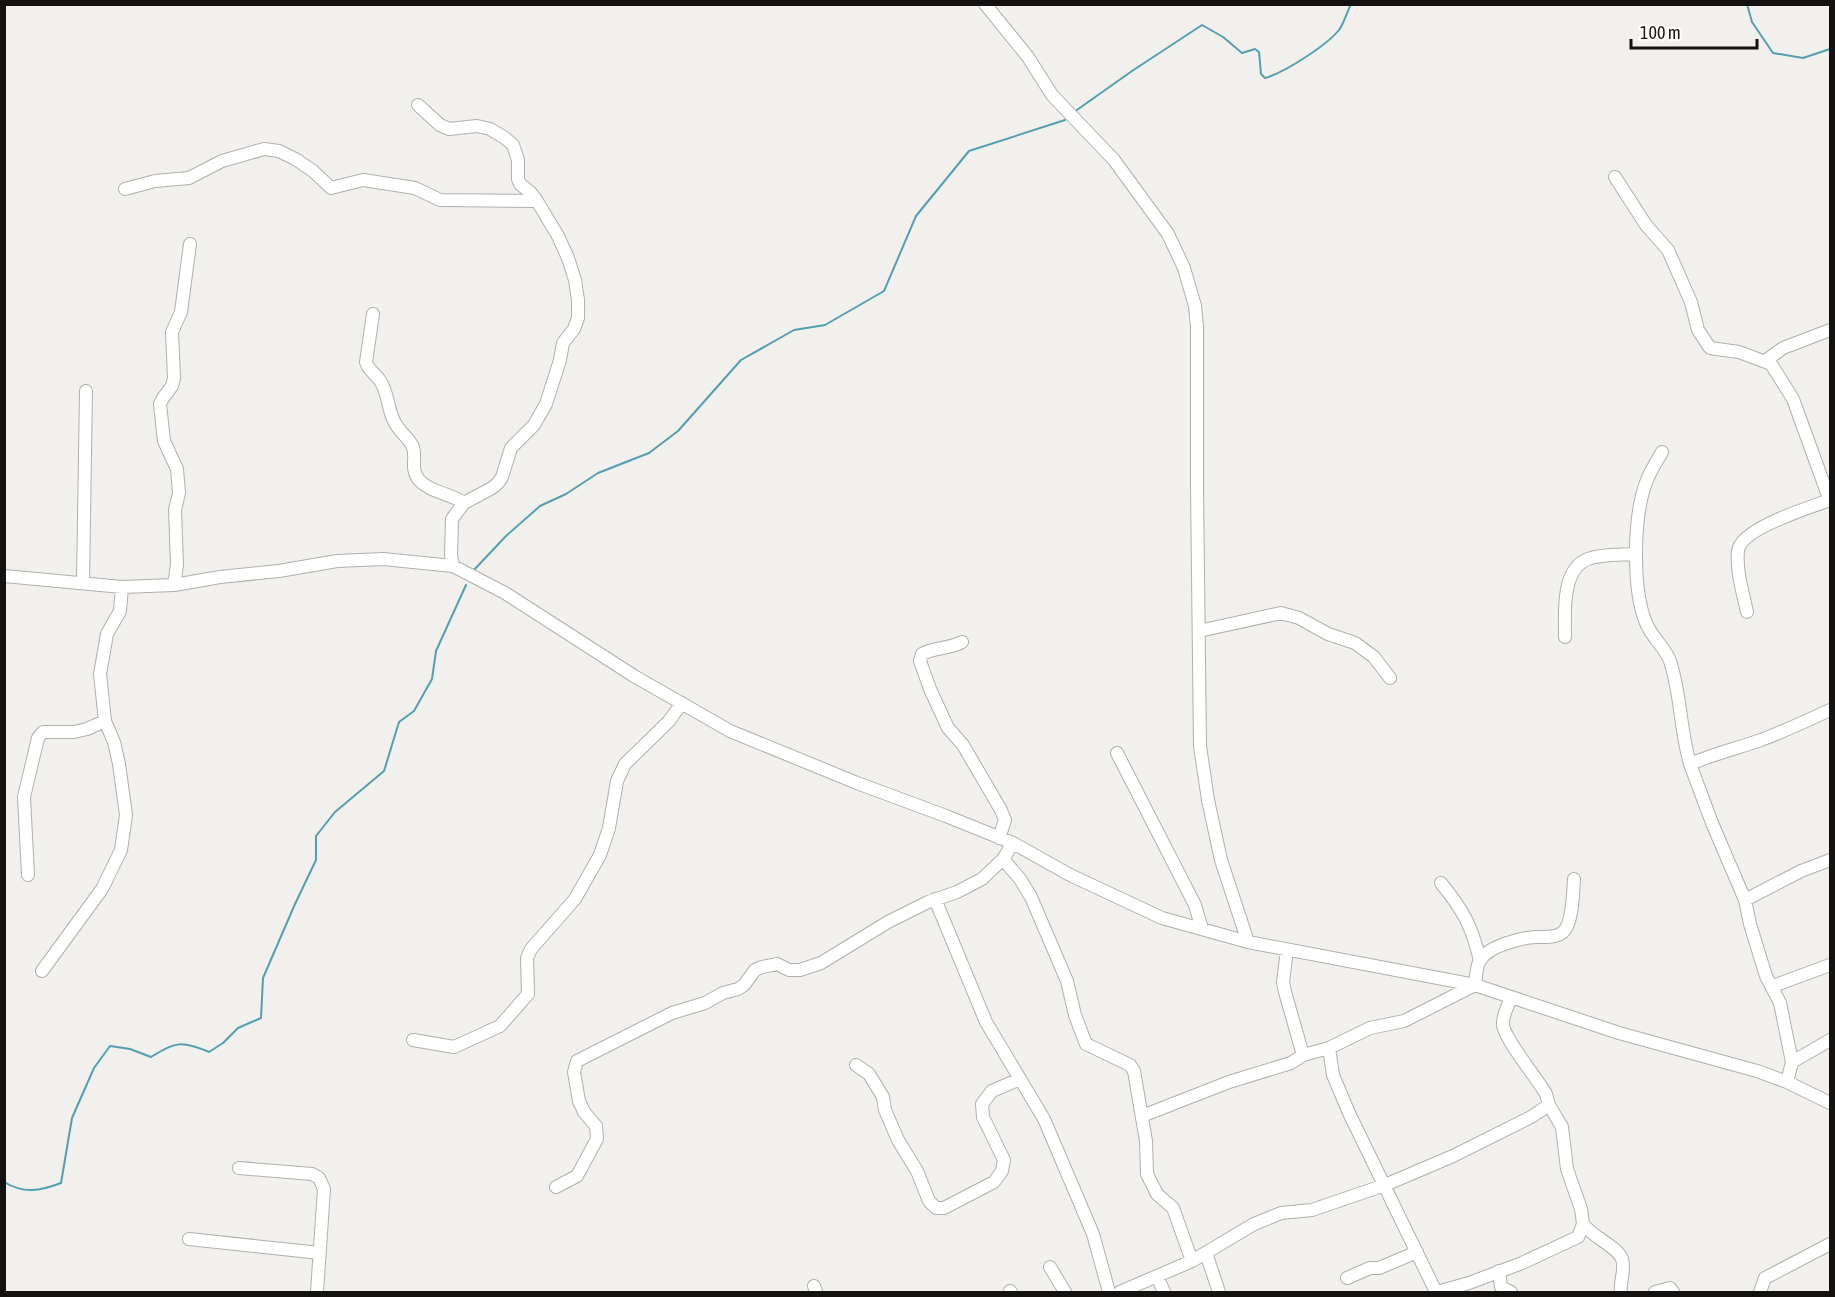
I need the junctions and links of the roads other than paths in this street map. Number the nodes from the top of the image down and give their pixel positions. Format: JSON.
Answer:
{"nodes":[{"id":1,"x":985,"y":4,"type":"edge"},
{"id":2,"x":418,"y":105,"type":"dead end"},
{"id":3,"x":1615,"y":177,"type":"dead end"},
{"id":4,"x":125,"y":189,"type":"dead end"},
{"id":5,"x":537,"y":201,"type":"junction"},
{"id":6,"x":190,"y":244,"type":"dead end"},
{"id":7,"x":373,"y":314,"type":"dead end"},
{"id":8,"x":1830,"y":330,"type":"edge"},
{"id":9,"x":1765,"y":361,"type":"junction"},
{"id":10,"x":86,"y":391,"type":"dead end"},
{"id":11,"x":1662,"y":452,"type":"dead end"},
{"id":12,"x":1830,"y":500,"type":"edge"},
{"id":13,"x":464,"y":503,"type":"junction"},
{"id":14,"x":1635,"y":554,"type":"junction"},
{"id":15,"x":453,"y":566,"type":"junction"},
{"id":16,"x":4,"y":576,"type":"edge"},
{"id":17,"x":83,"y":582,"type":"junction"},
{"id":18,"x":174,"y":585,"type":"junction"},
{"id":19,"x":122,"y":587,"type":"junction"},
{"id":20,"x":1747,"y":612,"type":"dead end"},
{"id":21,"x":1199,"y":631,"type":"junction"},
{"id":22,"x":1565,"y":637,"type":"dead end"},
{"id":23,"x":962,"y":642,"type":"dead end"},
{"id":24,"x":1390,"y":678,"type":"dead end"},
{"id":25,"x":682,"y":703,"type":"junction"},
{"id":26,"x":1830,"y":710,"type":"edge"},
{"id":27,"x":105,"y":720,"type":"junction"},
{"id":28,"x":1117,"y":753,"type":"dead end"},
{"id":29,"x":1690,"y":764,"type":"junction"},
{"id":30,"x":999,"y":838,"type":"junction"},
{"id":31,"x":1013,"y":843,"type":"junction"},
{"id":32,"x":1003,"y":859,"type":"junction"},
{"id":33,"x":1830,"y":860,"type":"edge"},
{"id":34,"x":28,"y":875,"type":"dead end"},
{"id":35,"x":1574,"y":879,"type":"dead end"},
{"id":36,"x":1441,"y":883,"type":"dead end"},
{"id":37,"x":935,"y":899,"type":"junction"},
{"id":38,"x":1745,"y":900,"type":"junction"},
{"id":39,"x":1202,"y":929,"type":"junction"},
{"id":40,"x":1248,"y":942,"type":"junction"},
{"id":41,"x":1287,"y":950,"type":"junction"},
{"id":42,"x":1480,"y":961,"type":"junction"},
{"id":43,"x":1830,"y":965,"type":"edge"},
{"id":44,"x":42,"y":970,"type":"dead end"},
{"id":45,"x":1475,"y":985,"type":"junction"},
{"id":46,"x":1773,"y":986,"type":"junction"},
{"id":47,"x":1511,"y":998,"type":"junction"},
{"id":48,"x":413,"y":1040,"type":"dead end"},
{"id":49,"x":1830,"y":1040,"type":"edge"},
{"id":50,"x":1329,"y":1048,"type":"junction"},
{"id":51,"x":1304,"y":1054,"type":"junction"},
{"id":52,"x":1792,"y":1062,"type":"junction"},
{"id":53,"x":856,"y":1065,"type":"dead end"},
{"id":54,"x":1020,"y":1080,"type":"junction"},
{"id":55,"x":1787,"y":1082,"type":"junction"},
{"id":56,"x":1830,"y":1103,"type":"edge"},
{"id":57,"x":1549,"y":1105,"type":"junction"},
{"id":58,"x":1142,"y":1116,"type":"junction"},
{"id":59,"x":239,"y":1168,"type":"dead end"},
{"id":60,"x":1385,"y":1185,"type":"junction"},
{"id":61,"x":556,"y":1187,"type":"dead end"},
{"id":62,"x":1583,"y":1224,"type":"junction"},
{"id":63,"x":189,"y":1239,"type":"dead end"},
{"id":64,"x":1830,"y":1244,"type":"edge"},
{"id":65,"x":320,"y":1252,"type":"junction"},
{"id":66,"x":1417,"y":1252,"type":"junction"},
{"id":67,"x":1206,"y":1253,"type":"junction"},
{"id":68,"x":1192,"y":1260,"type":"junction"},
{"id":69,"x":1050,"y":1267,"type":"dead end"},
{"id":70,"x":1499,"y":1271,"type":"junction"},
{"id":71,"x":1157,"y":1276,"type":"junction"},
{"id":72,"x":1347,"y":1278,"type":"dead end"},
{"id":73,"x":1471,"y":1288,"type":"edge"},
{"id":74,"x":1672,"y":1290,"type":"edge"},
{"id":75,"x":317,"y":1293,"type":"edge"},
{"id":76,"x":1065,"y":1293,"type":"edge"},
{"id":77,"x":1109,"y":1293,"type":"edge"},
{"id":78,"x":1120,"y":1293,"type":"edge"},
{"id":79,"x":1164,"y":1293,"type":"edge"},
{"id":80,"x":1219,"y":1293,"type":"edge"},
{"id":81,"x":1436,"y":1293,"type":"edge"},
{"id":82,"x":1511,"y":1293,"type":"edge"},
{"id":83,"x":1621,"y":1293,"type":"edge"},
{"id":84,"x":1655,"y":1293,"type":"edge"},
{"id":85,"x":1760,"y":1293,"type":"edge"}],
"edges":[{"from":1,"to":21,"type":"street"},
{"from":2,"to":5,"type":"street"},
{"from":3,"to":9,"type":"street"},
{"from":4,"to":5,"type":"street"},
{"from":5,"to":13,"type":"street"},
{"from":6,"to":18,"type":"street"},
{"from":7,"to":13,"type":"street"},
{"from":8,"to":9,"type":"street"},
{"from":9,"to":12,"type":"street"},
{"from":10,"to":17,"type":"street"},
{"from":11,"to":14,"type":"street"},
{"from":12,"to":20,"type":"street"},
{"from":13,"to":15,"type":"street"},
{"from":14,"to":22,"type":"street"},
{"from":14,"to":29,"type":"street"},
{"from":15,"to":18,"type":"street"},
{"from":15,"to":25,"type":"street"},
{"from":16,"to":17,"type":"street"},
{"from":17,"to":19,"type":"street"},
{"from":18,"to":19,"type":"street"},
{"from":19,"to":27,"type":"street"},
{"from":21,"to":24,"type":"street"},
{"from":21,"to":40,"type":"street"},
{"from":23,"to":30,"type":"street"},
{"from":25,"to":30,"type":"street"},
{"from":25,"to":48,"type":"street"},
{"from":26,"to":29,"type":"street"},
{"from":27,"to":34,"type":"street"},
{"from":27,"to":44,"type":"street"},
{"from":28,"to":39,"type":"street"},
{"from":29,"to":38,"type":"street"},
{"from":30,"to":31,"type":"street"},
{"from":31,"to":32,"type":"street"},
{"from":31,"to":39,"type":"street"},
{"from":32,"to":37,"type":"street"},
{"from":32,"to":58,"type":"street"},
{"from":33,"to":38,"type":"street"},
{"from":35,"to":42,"type":"street"},
{"from":36,"to":42,"type":"street"},
{"from":37,"to":54,"type":"street"},
{"from":37,"to":61,"type":"street"},
{"from":38,"to":46,"type":"street"},
{"from":39,"to":40,"type":"street"},
{"from":40,"to":41,"type":"street"},
{"from":41,"to":45,"type":"street"},
{"from":41,"to":51,"type":"street"},
{"from":42,"to":45,"type":"street"},
{"from":43,"to":46,"type":"street"},
{"from":45,"to":47,"type":"street"},
{"from":45,"to":50,"type":"street"},
{"from":46,"to":52,"type":"street"},
{"from":47,"to":55,"type":"street"},
{"from":47,"to":57,"type":"street"},
{"from":49,"to":52,"type":"street"},
{"from":50,"to":51,"type":"street"},
{"from":50,"to":60,"type":"street"},
{"from":51,"to":58,"type":"street"},
{"from":52,"to":55,"type":"street"},
{"from":53,"to":54,"type":"street"},
{"from":54,"to":77,"type":"street"},
{"from":55,"to":56,"type":"street"},
{"from":57,"to":60,"type":"street"},
{"from":57,"to":62,"type":"street"},
{"from":58,"to":68,"type":"street"},
{"from":59,"to":65,"type":"street"},
{"from":60,"to":66,"type":"street"},
{"from":60,"to":67,"type":"street"},
{"from":62,"to":70,"type":"street"},
{"from":62,"to":83,"type":"street"},
{"from":63,"to":65,"type":"street"},
{"from":64,"to":85,"type":"street"},
{"from":65,"to":75,"type":"street"},
{"from":66,"to":72,"type":"street"},
{"from":66,"to":81,"type":"street"},
{"from":67,"to":68,"type":"street"},
{"from":67,"to":80,"type":"street"},
{"from":68,"to":71,"type":"street"},
{"from":69,"to":76,"type":"street"},
{"from":70,"to":73,"type":"street"},
{"from":70,"to":82,"type":"street"},
{"from":71,"to":78,"type":"street"},
{"from":71,"to":79,"type":"street"},
{"from":73,"to":81,"type":"street"},
{"from":74,"to":84,"type":"street"}]}
